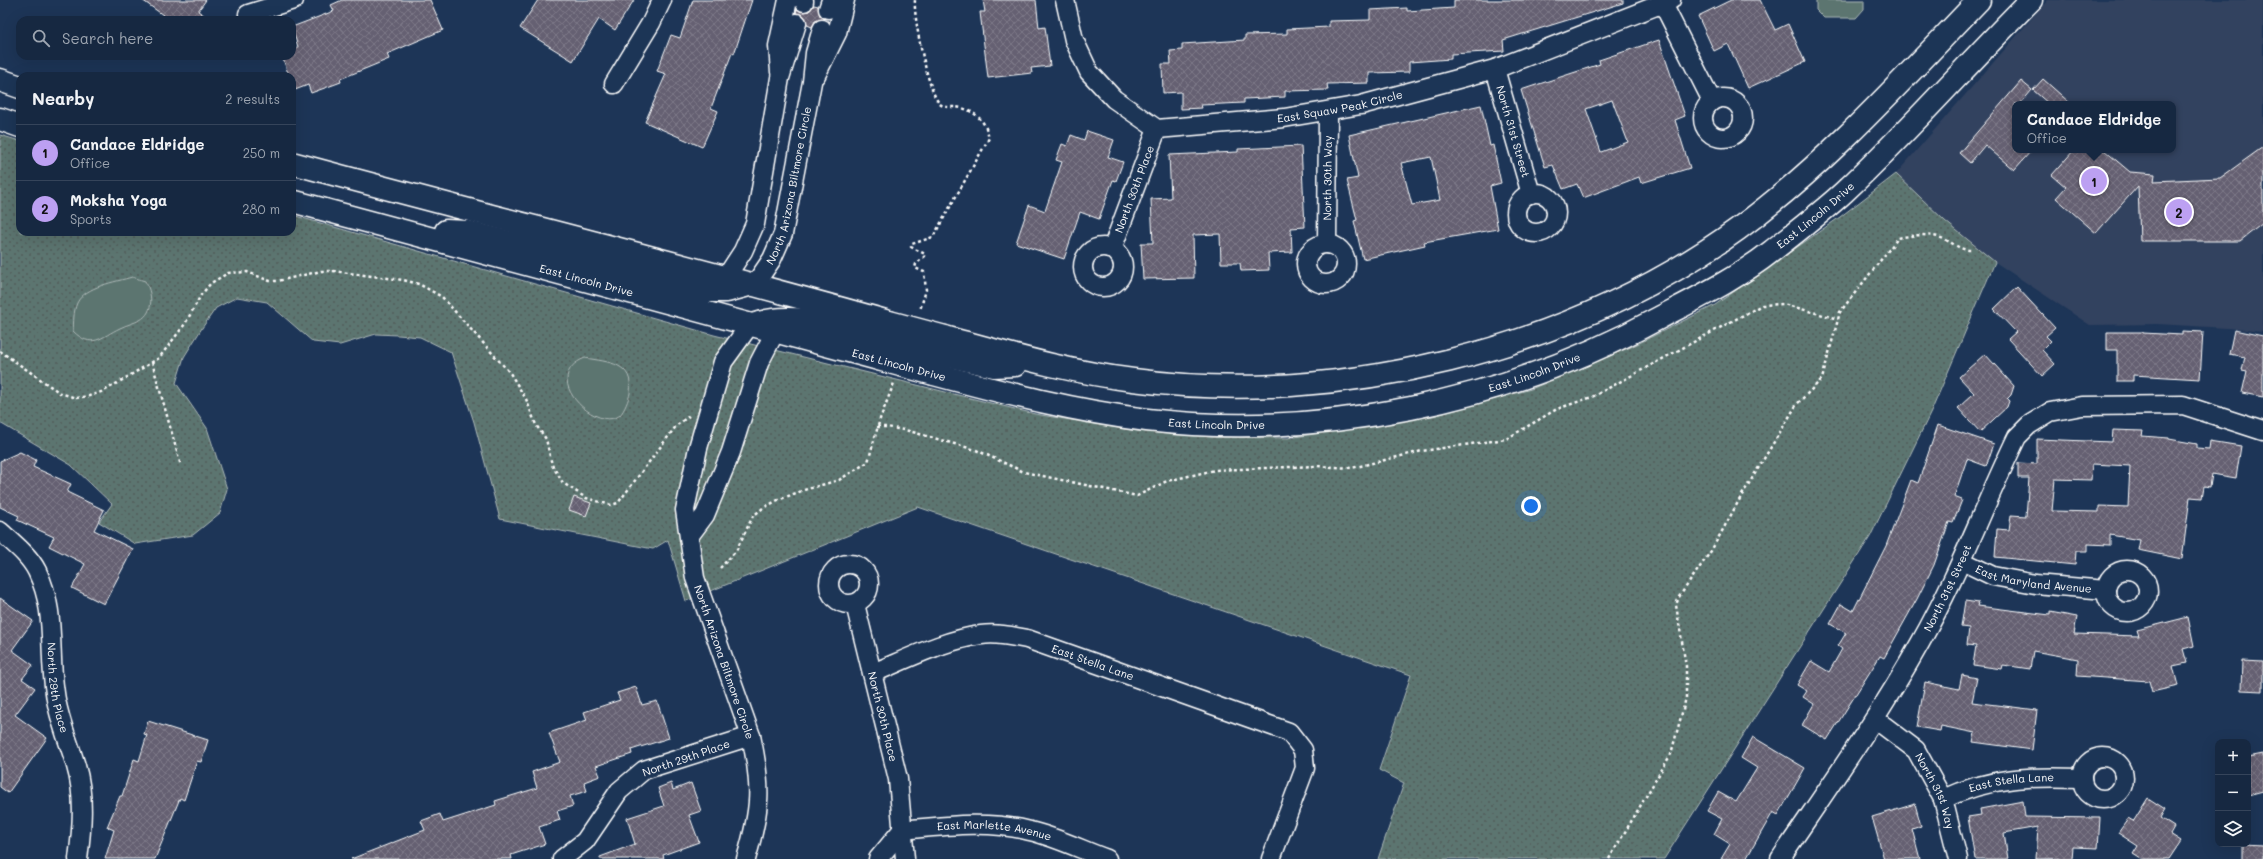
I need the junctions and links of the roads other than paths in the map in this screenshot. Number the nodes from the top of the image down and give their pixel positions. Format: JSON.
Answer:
{"nodes":[{"id":1,"x":294,"y":0,"type":"edge"},
{"id":2,"x":662,"y":0,"type":"edge"},
{"id":3,"x":845,"y":0,"type":"edge"},
{"id":4,"x":1064,"y":0,"type":"edge"},
{"id":5,"x":1979,"y":0,"type":"edge"},
{"id":6,"x":2031,"y":0,"type":"edge"},
{"id":7,"x":799,"y":1,"type":"edge"},
{"id":8,"x":1667,"y":2,"type":"edge"},
{"id":9,"x":248,"y":14,"type":"dead end"},
{"id":10,"x":797,"y":22,"type":"dead end"},
{"id":11,"x":822,"y":29,"type":"dead end"},
{"id":12,"x":1495,"y":69,"type":"junction"},
{"id":13,"x":780,"y":78,"type":"junction"},
{"id":14,"x":0,"y":80,"type":"edge"},
{"id":15,"x":812,"y":82,"type":"junction"},
{"id":16,"x":614,"y":84,"type":"dead end"},
{"id":17,"x":16,"y":86,"type":"edge"},
{"id":18,"x":1712,"y":101,"type":"dead end"},
{"id":19,"x":1328,"y":112,"type":"junction"},
{"id":20,"x":0,"y":119,"type":"edge"},
{"id":21,"x":16,"y":125,"type":"edge"},
{"id":22,"x":1157,"y":129,"type":"junction"},
{"id":23,"x":296,"y":164,"type":"edge"},
{"id":24,"x":1531,"y":194,"type":"dead end"},
{"id":25,"x":296,"y":202,"type":"edge"},
{"id":26,"x":396,"y":229,"type":"junction"},
{"id":27,"x":1327,"y":244,"type":"dead end"},
{"id":28,"x":1112,"y":249,"type":"dead end"},
{"id":29,"x":726,"y":277,"type":"junction"},
{"id":30,"x":754,"y":284,"type":"junction"},
{"id":31,"x":749,"y":326,"type":"junction"},
{"id":32,"x":775,"y":332,"type":"junction"},
{"id":33,"x":884,"y":340,"type":"junction"},
{"id":34,"x":940,"y":355,"type":"junction"},
{"id":35,"x":2263,"y":431,"type":"edge"},
{"id":36,"x":0,"y":531,"type":"edge"},
{"id":37,"x":690,"y":535,"type":"junction"},
{"id":38,"x":1962,"y":561,"type":"junction"},
{"id":39,"x":2106,"y":590,"type":"dead end"},
{"id":40,"x":855,"y":604,"type":"dead end"},
{"id":41,"x":873,"y":673,"type":"junction"},
{"id":42,"x":1875,"y":719,"type":"junction"},
{"id":43,"x":751,"y":736,"type":"junction"},
{"id":44,"x":2082,"y":778,"type":"dead end"},
{"id":45,"x":1943,"y":799,"type":"junction"},
{"id":46,"x":902,"y":830,"type":"junction"},
{"id":47,"x":78,"y":859,"type":"edge"},
{"id":48,"x":562,"y":859,"type":"edge"},
{"id":49,"x":746,"y":859,"type":"edge"},
{"id":50,"x":878,"y":859,"type":"edge"},
{"id":51,"x":905,"y":859,"type":"edge"},
{"id":52,"x":1107,"y":859,"type":"edge"},
{"id":53,"x":1271,"y":859,"type":"edge"},
{"id":54,"x":1780,"y":859,"type":"edge"},
{"id":55,"x":1958,"y":859,"type":"edge"}],
"edges":[{"from":1,"to":9,"type":"street"},
{"from":2,"to":16,"type":"street"},
{"from":3,"to":15,"type":"street","name":"North Arizona Biltmore Circle"},
{"from":4,"to":22,"type":"street"},
{"from":5,"to":34,"type":"main road"},
{"from":6,"to":34,"type":"main road","name":"East Lincoln Drive"},
{"from":7,"to":13,"type":"street","name":"North Arizona Biltmore Circle"},
{"from":8,"to":12,"type":"street","name":"East Squaw Peak Circle"},
{"from":8,"to":18,"type":"street"},
{"from":10,"to":13,"type":"street","name":"North Arizona Biltmore Circle"},
{"from":11,"to":15,"type":"street","name":"North Arizona Biltmore Circle"},
{"from":12,"to":19,"type":"street","name":"East Squaw Peak Circle"},
{"from":12,"to":24,"type":"street","name":"North 31st Street"},
{"from":13,"to":29,"type":"street","name":"North Arizona Biltmore Circle"},
{"from":14,"to":17,"type":"main road"},
{"from":15,"to":30,"type":"street","name":"North Arizona Biltmore Circle"},
{"from":19,"to":22,"type":"street","name":"East Squaw Peak Circle"},
{"from":19,"to":27,"type":"street","name":"North 30th Way"},
{"from":20,"to":21,"type":"main road"},
{"from":22,"to":28,"type":"street","name":"North 30th Place"},
{"from":23,"to":29,"type":"main road"},
{"from":25,"to":26,"type":"main road","name":"East Lincoln Drive"},
{"from":26,"to":30,"type":"main road"},
{"from":26,"to":31,"type":"main road","name":"East Lincoln Drive"},
{"from":29,"to":30,"type":"main road"},
{"from":30,"to":33,"type":"main road"},
{"from":31,"to":32,"type":"main road","name":"East Lincoln Drive"},
{"from":31,"to":33,"type":"main road"},
{"from":31,"to":37,"type":"street","name":"North Arizona Biltmore Circle"},
{"from":32,"to":33,"type":"main road","name":"East Lincoln Drive"},
{"from":32,"to":37,"type":"street"},
{"from":33,"to":34,"type":"main road","bridge":true},
{"from":35,"to":38,"type":"street","name":"North 31st Street"},
{"from":36,"to":47,"type":"street","name":"North 29th Place"},
{"from":37,"to":43,"type":"street","name":"North Arizona Biltmore Circle"},
{"from":38,"to":39,"type":"street","name":"East Maryland Avenue"},
{"from":38,"to":42,"type":"street","name":"North 31st Street"},
{"from":40,"to":41,"type":"street","name":"North 30th Place"},
{"from":41,"to":46,"type":"street","name":"North 30th Place"},
{"from":41,"to":53,"type":"street","name":"East Stella Lane"},
{"from":42,"to":45,"type":"street","name":"North 31st Way"},
{"from":42,"to":54,"type":"street","name":"North 31st Street"},
{"from":43,"to":48,"type":"street","name":"North 29th Place"},
{"from":43,"to":49,"type":"street","name":"North Arizona Biltmore Circle"},
{"from":44,"to":45,"type":"street","name":"East Stella Lane"},
{"from":45,"to":55,"type":"street","name":"North 31st Way"},
{"from":46,"to":50,"type":"street"},
{"from":46,"to":51,"type":"street","name":"North 30th Place"},
{"from":46,"to":52,"type":"street","name":"East Marlette Avenue"}]}
